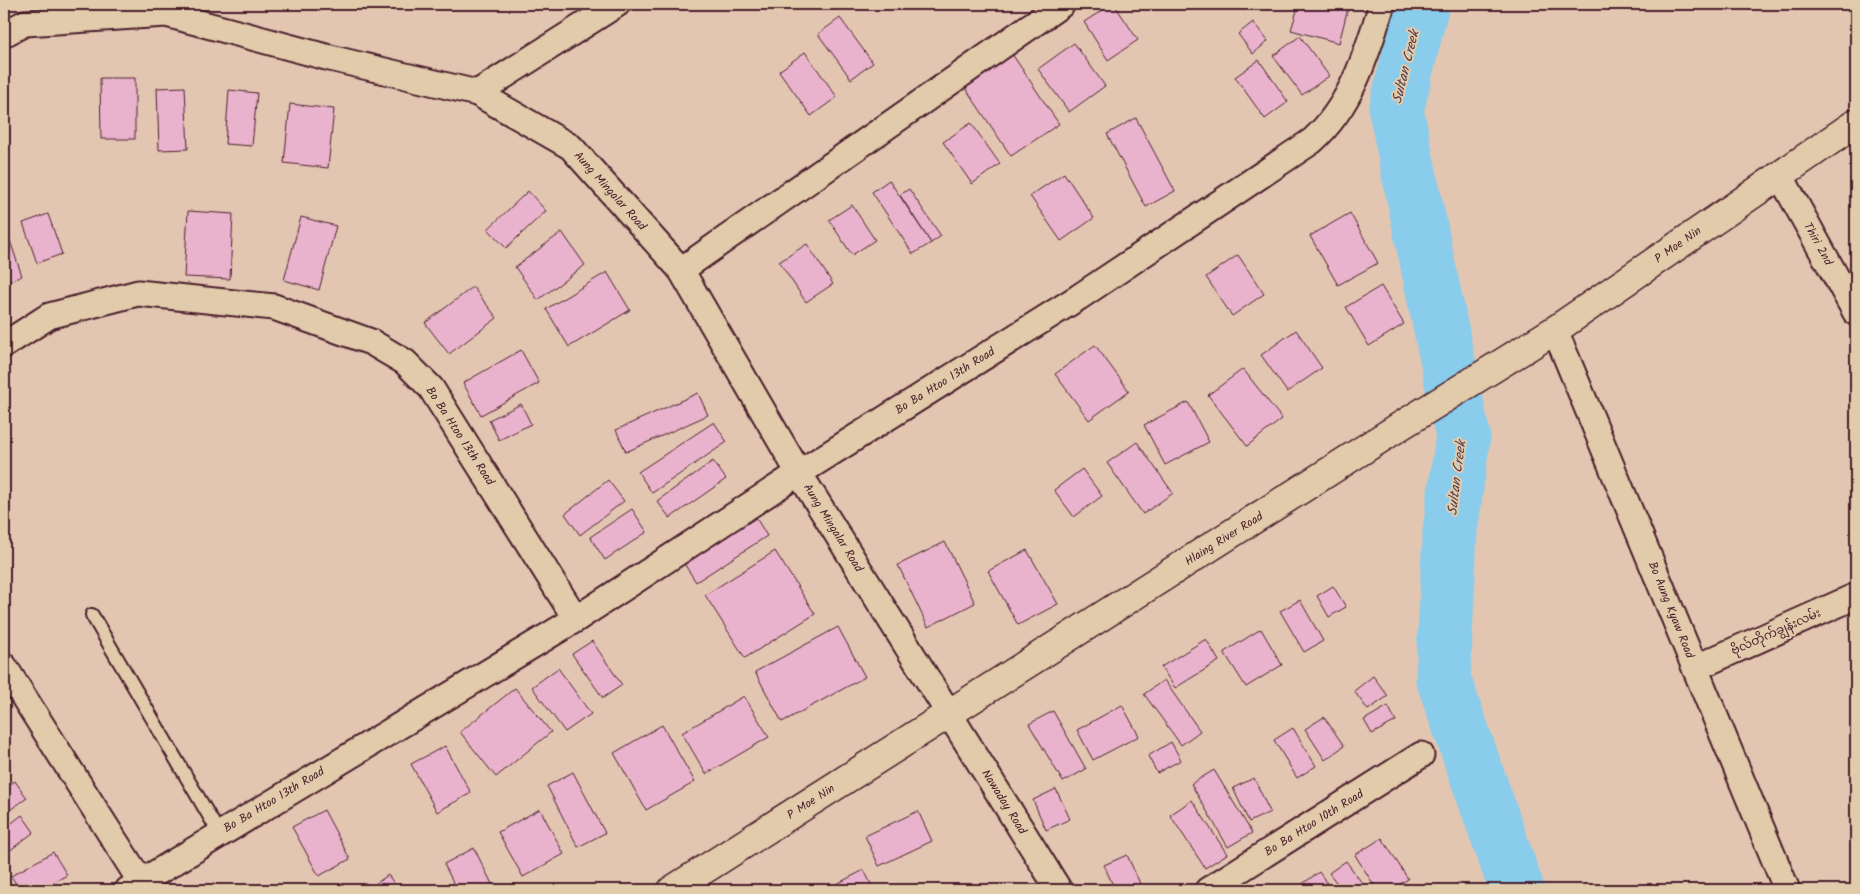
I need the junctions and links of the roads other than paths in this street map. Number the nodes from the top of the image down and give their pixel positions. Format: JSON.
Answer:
{"nodes":[{"id":1,"x":618,"y":4,"type":"edge"},
{"id":2,"x":1062,"y":4,"type":"edge"},
{"id":3,"x":1382,"y":4,"type":"edge"},
{"id":4,"x":4,"y":34,"type":"edge"},
{"id":5,"x":476,"y":93,"type":"junction"},
{"id":6,"x":1856,"y":122,"type":"edge"},
{"id":7,"x":1780,"y":175,"type":"junction"},
{"id":8,"x":681,"y":270,"type":"junction"},
{"id":9,"x":1856,"y":313,"type":"edge"},
{"id":10,"x":1555,"y":330,"type":"junction"},
{"id":11,"x":4,"y":345,"type":"edge"},
{"id":12,"x":1498,"y":365,"type":"joint"},
{"id":13,"x":799,"y":473,"type":"junction"},
{"id":14,"x":1856,"y":596,"type":"edge"},
{"id":15,"x":92,"y":615,"type":"dead end"},
{"id":16,"x":576,"y":619,"type":"junction"},
{"id":17,"x":4,"y":666,"type":"edge"},
{"id":18,"x":1695,"y":668,"type":"junction"},
{"id":19,"x":950,"y":713,"type":"junction"},
{"id":20,"x":1421,"y":755,"type":"dead end"},
{"id":21,"x":219,"y":833,"type":"junction"},
{"id":22,"x":135,"y":886,"type":"edge"},
{"id":23,"x":672,"y":890,"type":"edge"},
{"id":24,"x":1059,"y":890,"type":"edge"},
{"id":25,"x":1208,"y":890,"type":"edge"},
{"id":26,"x":1787,"y":890,"type":"edge"}],
"edges":[{"from":1,"to":5,"type":"street"},
{"from":2,"to":8,"type":"street"},
{"from":3,"to":13,"type":"street","name":"Bo Ba Htoo 13th Road"},
{"from":4,"to":5,"type":"street","name":"Aung Mingalar Road"},
{"from":5,"to":8,"type":"street","name":"Aung Mingalar Road"},
{"from":6,"to":7,"type":"street","name":"P Moe Nin"},
{"from":7,"to":9,"type":"street","name":"Thiri 2nd"},
{"from":7,"to":10,"type":"street","name":"P Moe Nin"},
{"from":8,"to":13,"type":"street","name":"Aung Mingalar Road"},
{"from":10,"to":12,"type":"street","name":"P Moe Nin"},
{"from":10,"to":18,"type":"street","name":"Bo Aung Kyaw Road"},
{"from":11,"to":16,"type":"street","name":"Bo Ba Htoo 13th Road"},
{"from":12,"to":19,"type":"street","name":"Hlaing River Road"},
{"from":13,"to":16,"type":"street","name":"Bo Ba Htoo 13th Road"},
{"from":13,"to":19,"type":"street","name":"Aung Mingalar Road"},
{"from":14,"to":18,"type":"street","name":"ဗိုလ်တိုက်ချွန်းလမ်း"},
{"from":15,"to":21,"type":"lane"},
{"from":16,"to":21,"type":"street","name":"Bo Ba Htoo 13th Road"},
{"from":17,"to":22,"type":"street"},
{"from":18,"to":26,"type":"street","name":"Bo Aung Kyaw Road"},
{"from":19,"to":23,"type":"street","name":"P Moe Nin"},
{"from":19,"to":24,"type":"street","name":"Nawaday Road"},
{"from":20,"to":25,"type":"street","name":"Bo Ba Htoo 10th Road"},
{"from":21,"to":22,"type":"street","name":"Bo Ba Htoo 13th Road"}]}
